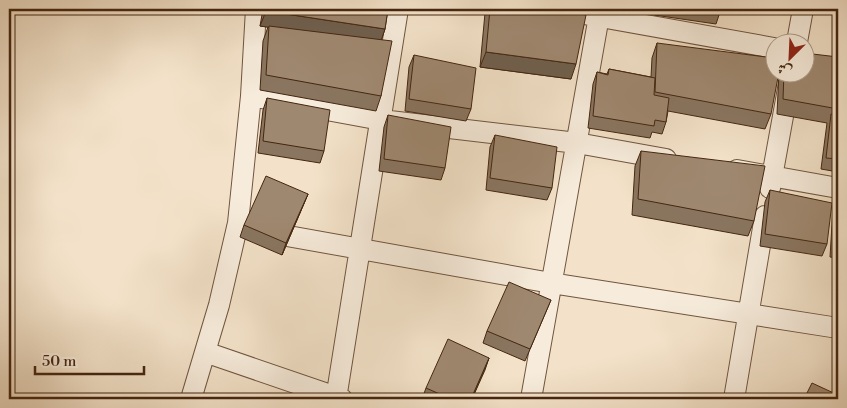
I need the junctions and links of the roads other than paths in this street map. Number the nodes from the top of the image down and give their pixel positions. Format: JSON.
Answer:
{"nodes":[{"id":1,"x":256,"y":9,"type":"edge"},
{"id":2,"x":398,"y":9,"type":"edge"},
{"id":3,"x":556,"y":9,"type":"edge"},
{"id":4,"x":803,"y":9,"type":"edge"},
{"id":5,"x":599,"y":16,"type":"junction"},
{"id":6,"x":799,"y":32,"type":"edge"},
{"id":7,"x":764,"y":46,"type":"edge"},
{"id":8,"x":789,"y":82,"type":"edge"},
{"id":9,"x":251,"y":96,"type":"junction"},
{"id":10,"x":381,"y":120,"type":"junction"},
{"id":11,"x":577,"y":143,"type":"junction"},
{"id":12,"x":684,"y":162,"type":"edge"},
{"id":13,"x":723,"y":168,"type":"edge"},
{"id":14,"x":772,"y":176,"type":"junction"},
{"id":15,"x":838,"y":188,"type":"edge"},
{"id":16,"x":237,"y":227,"type":"junction"},
{"id":17,"x":360,"y":249,"type":"junction"},
{"id":18,"x":551,"y":283,"type":"junction"},
{"id":19,"x":749,"y":313,"type":"junction"},
{"id":20,"x":838,"y":328,"type":"edge"},
{"id":21,"x":205,"y":352,"type":"junction"},
{"id":22,"x":190,"y":399,"type":"edge"},
{"id":23,"x":338,"y":399,"type":"edge"},
{"id":24,"x":531,"y":399,"type":"edge"},
{"id":25,"x":734,"y":399,"type":"edge"}],
"edges":[{"from":1,"to":9,"type":"street"},
{"from":2,"to":10,"type":"street"},
{"from":3,"to":5,"type":"street"},
{"from":4,"to":6,"type":"street"},
{"from":5,"to":7,"type":"street"},
{"from":5,"to":11,"type":"street"},
{"from":8,"to":14,"type":"street"},
{"from":9,"to":10,"type":"street"},
{"from":9,"to":16,"type":"street"},
{"from":10,"to":11,"type":"street"},
{"from":10,"to":17,"type":"street"},
{"from":11,"to":12,"type":"street"},
{"from":11,"to":18,"type":"street"},
{"from":13,"to":14,"type":"street"},
{"from":14,"to":15,"type":"street"},
{"from":14,"to":19,"type":"street"},
{"from":16,"to":17,"type":"street"},
{"from":16,"to":21,"type":"street"},
{"from":17,"to":18,"type":"street"},
{"from":17,"to":23,"type":"street"},
{"from":18,"to":19,"type":"street"},
{"from":18,"to":24,"type":"street"},
{"from":19,"to":20,"type":"street"},
{"from":19,"to":25,"type":"street"},
{"from":21,"to":22,"type":"street"},
{"from":21,"to":23,"type":"street"}]}
